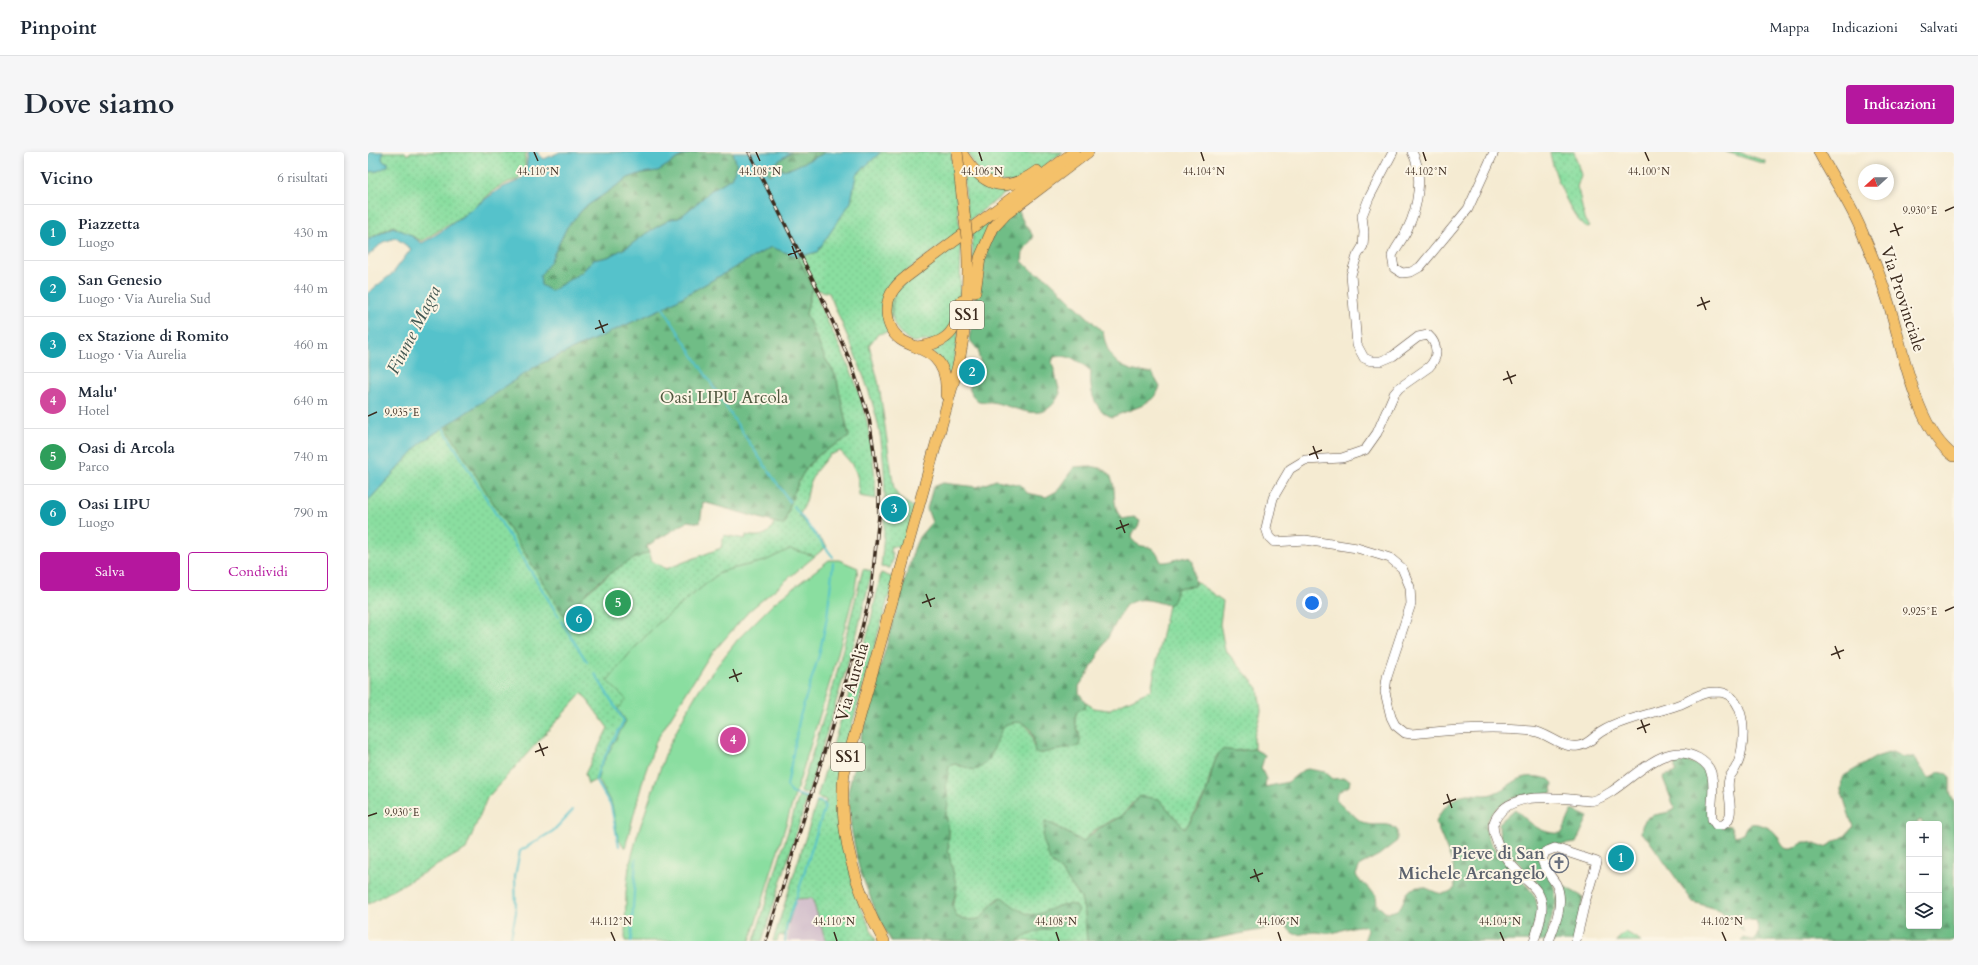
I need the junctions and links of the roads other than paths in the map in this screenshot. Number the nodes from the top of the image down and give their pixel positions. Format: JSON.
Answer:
{"nodes":[{"id":1,"x":957,"y":152,"type":"edge"},
{"id":2,"x":961,"y":152,"type":"edge"},
{"id":3,"x":1088,"y":152,"type":"edge"},
{"id":4,"x":1393,"y":152,"type":"edge"},
{"id":5,"x":1412,"y":152,"type":"edge"},
{"id":6,"x":1494,"y":152,"type":"edge"},
{"id":7,"x":1818,"y":152,"type":"edge"},
{"id":8,"x":1068,"y":154,"type":"edge"},
{"id":9,"x":969,"y":267,"type":"junction"},
{"id":10,"x":917,"y":347,"type":"junction"},
{"id":11,"x":959,"y":362,"type":"junction"},
{"id":12,"x":941,"y":429,"type":"junction"},
{"id":13,"x":1954,"y":456,"type":"edge"},
{"id":14,"x":884,"y":941,"type":"edge"},
{"id":15,"x":1534,"y":941,"type":"edge"},
{"id":16,"x":1549,"y":941,"type":"edge"},
{"id":17,"x":1576,"y":941,"type":"edge"}],
"edges":[{"from":1,"to":9,"type":"main road","number":"SS1","bridge":true},
{"from":2,"to":8,"type":"main road"},
{"from":3,"to":11,"type":"main road"},
{"from":4,"to":15,"type":"street"},
{"from":5,"to":6,"type":"street"},
{"from":7,"to":13,"type":"main road","name":"Via Provinciale"},
{"from":8,"to":10,"type":"main road"},
{"from":9,"to":10,"type":"main road"},
{"from":9,"to":11,"type":"main road","number":"SS1"},
{"from":10,"to":12,"type":"main road"},
{"from":11,"to":12,"type":"main road","number":"SS1"},
{"from":12,"to":14,"type":"main road","name":"Via Aurelia","number":"SS1"},
{"from":16,"to":17,"type":"street"}]}
